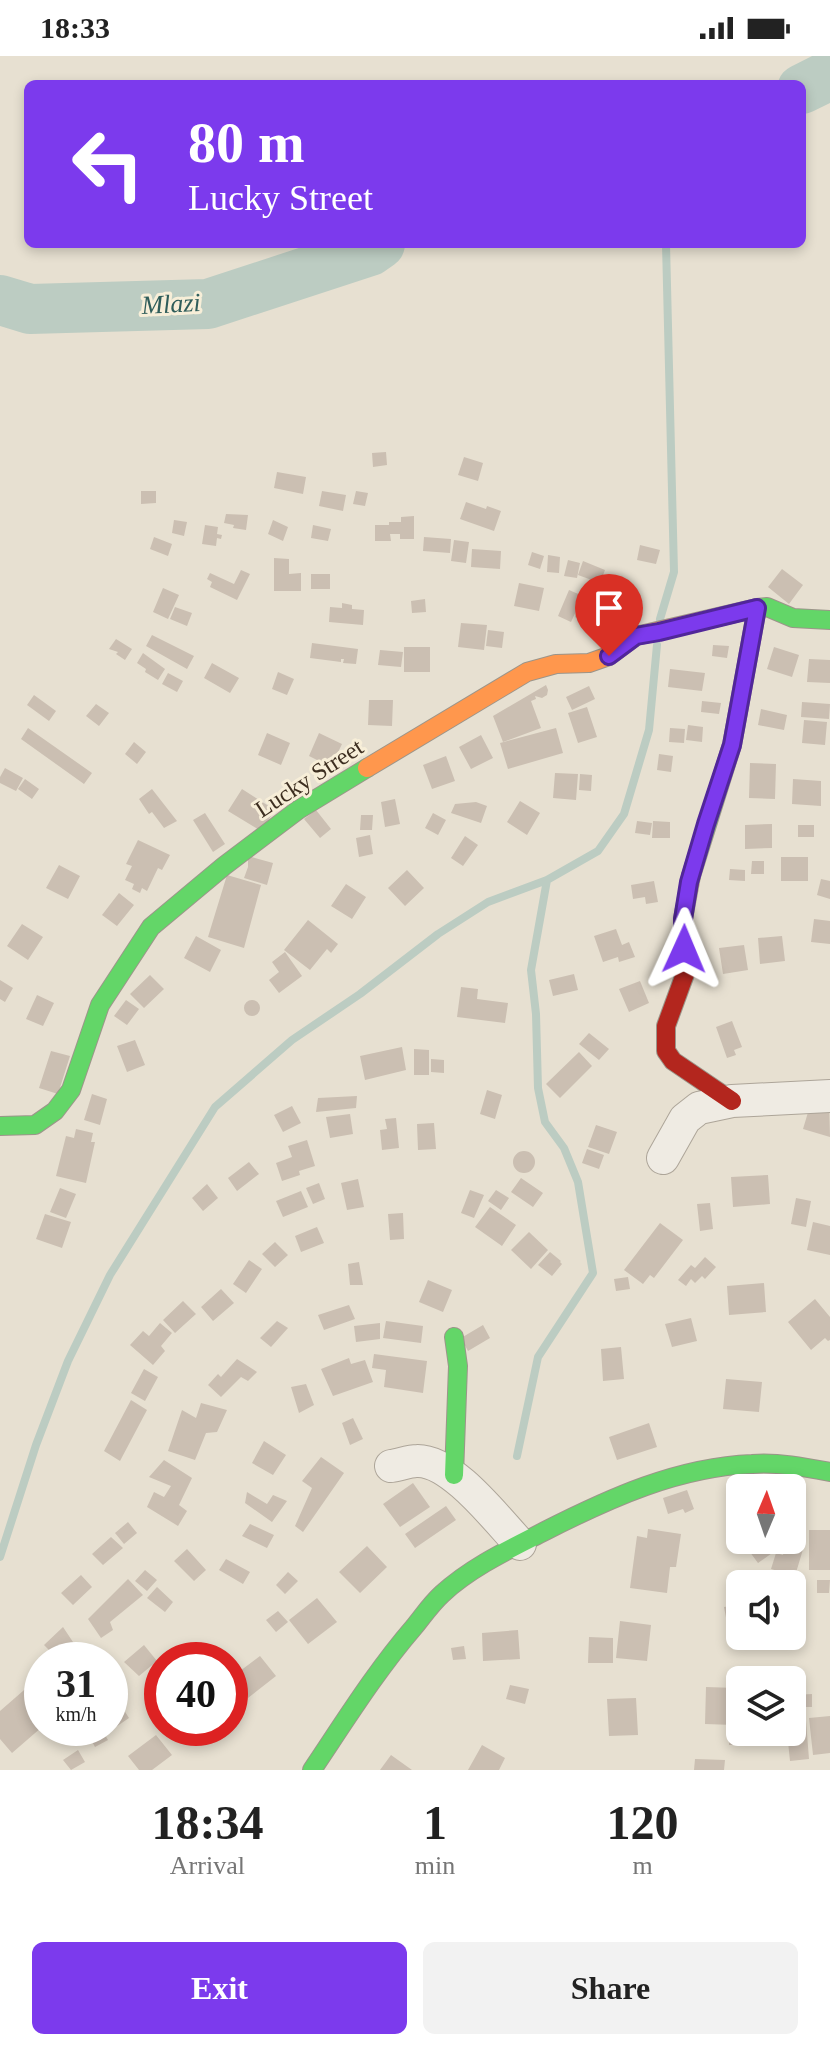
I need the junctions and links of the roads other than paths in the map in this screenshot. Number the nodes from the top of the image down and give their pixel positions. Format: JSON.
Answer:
{"nodes":[{"id":1,"x":757,"y":608,"type":"junction"},
{"id":2,"x":830,"y":620,"type":"edge"},
{"id":3,"x":830,"y":1096,"type":"edge"},
{"id":4,"x":732,"y":1101,"type":"junction"},
{"id":5,"x":0,"y":1126,"type":"edge"},
{"id":6,"x":663,"y":1158,"type":"dead end"},
{"id":7,"x":454,"y":1337,"type":"dead end"},
{"id":8,"x":391,"y":1466,"type":"dead end"},
{"id":9,"x":830,"y":1472,"type":"edge"},
{"id":10,"x":454,"y":1475,"type":"junction"},
{"id":11,"x":520,"y":1544,"type":"junction"},
{"id":12,"x":312,"y":1770,"type":"edge"}],
"edges":[{"from":1,"to":2,"type":"street"},
{"from":1,"to":4,"type":"street"},
{"from":1,"to":5,"type":"street","name":"Lucky Street"},
{"from":3,"to":4,"type":"street"},
{"from":4,"to":6,"type":"street"},
{"from":7,"to":10,"type":"street"},
{"from":8,"to":10,"type":"street"},
{"from":9,"to":11,"type":"street"},
{"from":10,"to":11,"type":"street"},
{"from":11,"to":12,"type":"street"}]}
